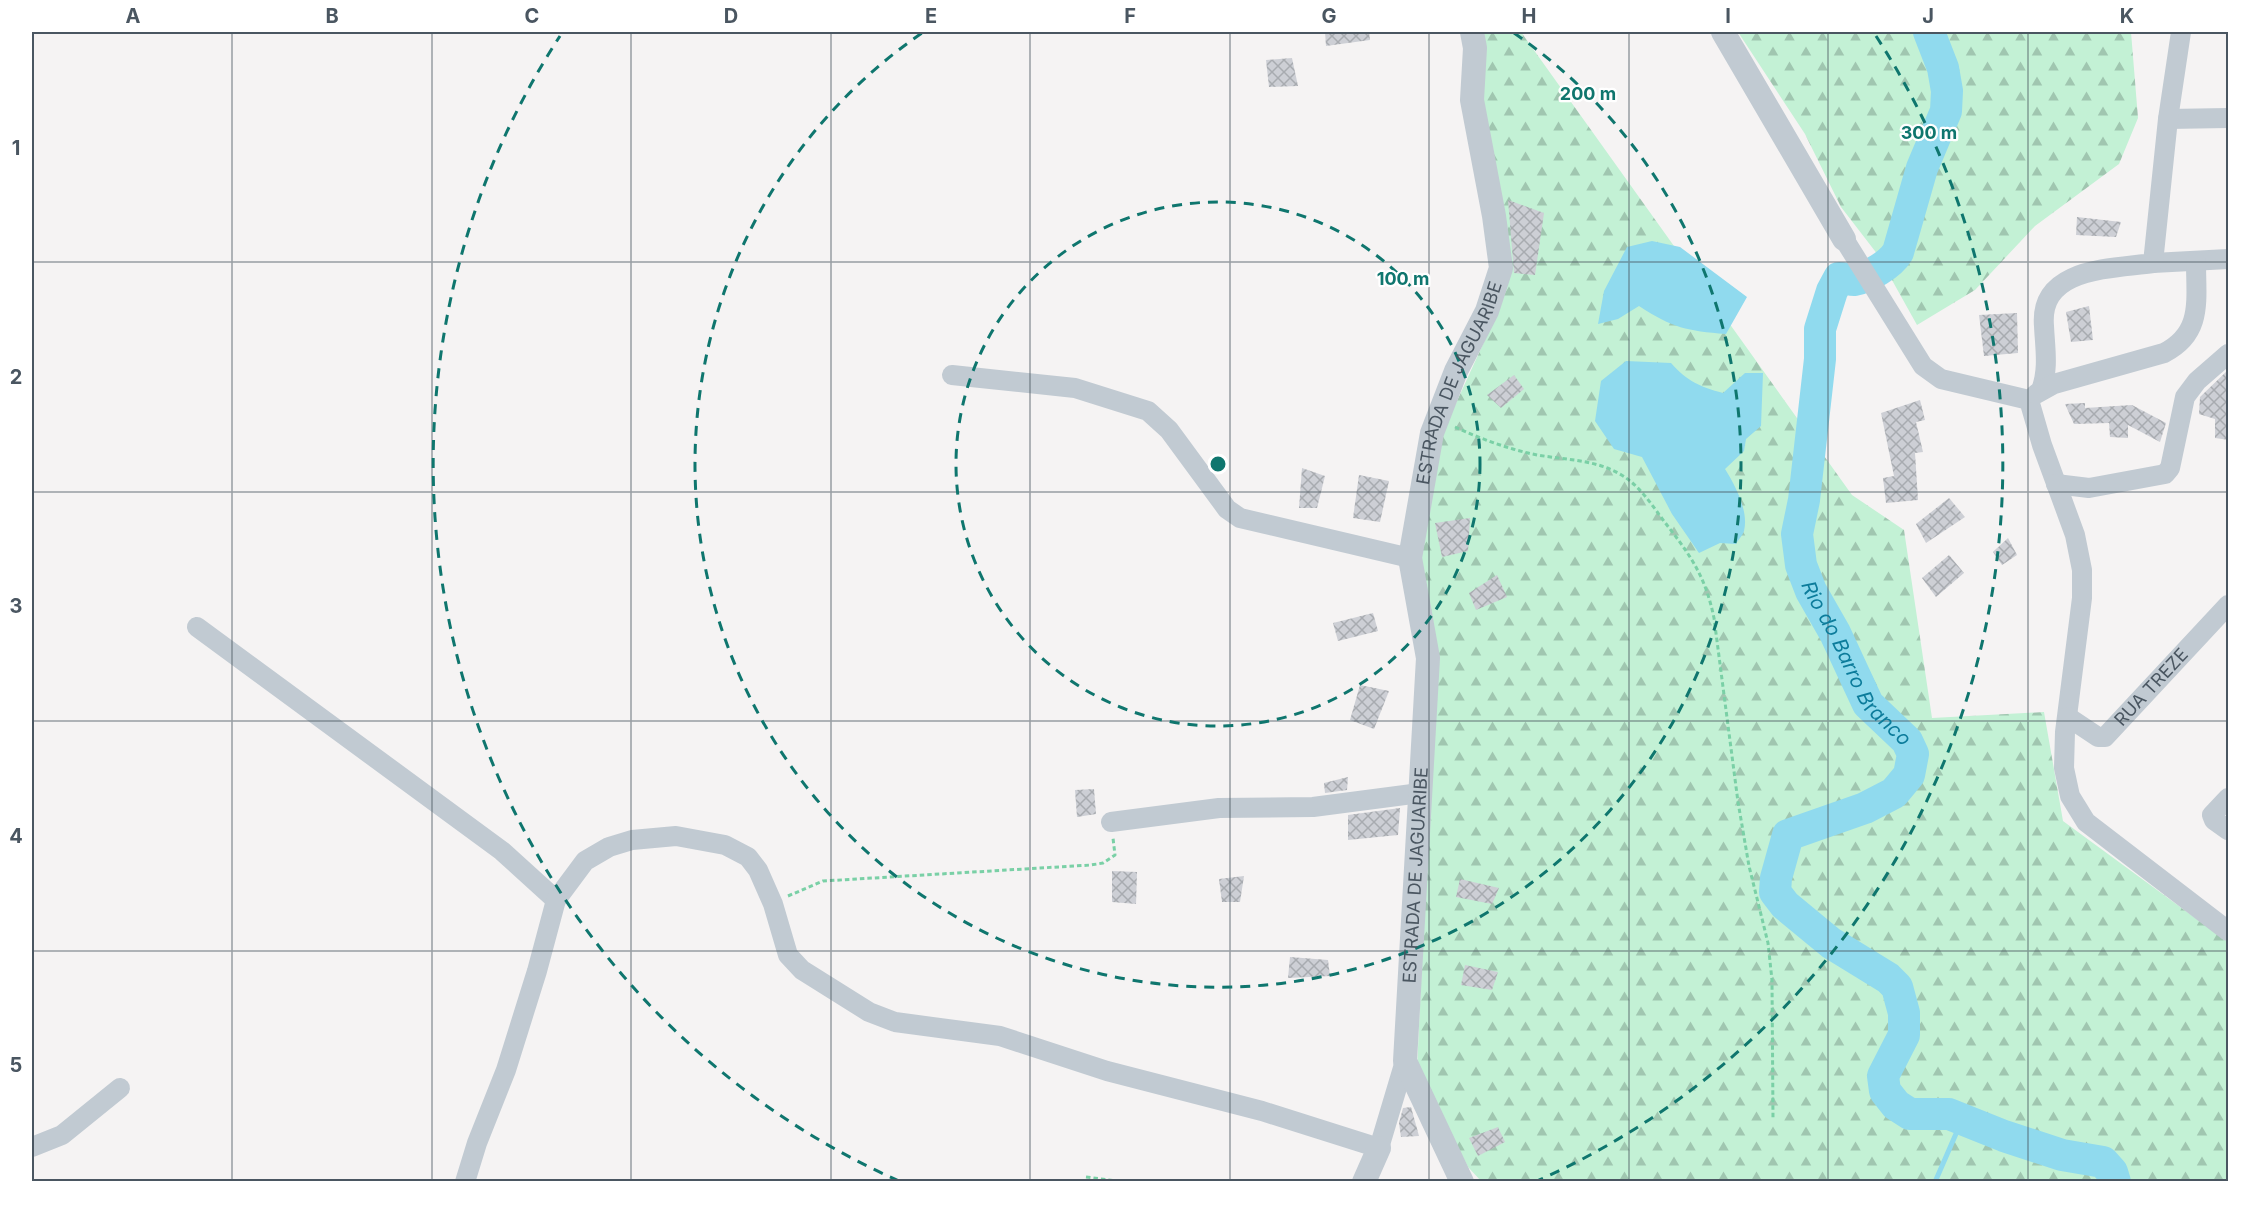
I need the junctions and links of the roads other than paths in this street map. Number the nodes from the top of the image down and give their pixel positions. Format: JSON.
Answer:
{"nodes":[{"id":1,"x":1472,"y":32,"type":"edge"},
{"id":2,"x":1723,"y":32,"type":"edge"},
{"id":3,"x":2181,"y":32,"type":"edge"},
{"id":4,"x":2229,"y":118,"type":"edge"},
{"id":5,"x":2168,"y":119,"type":"junction"},
{"id":6,"x":1844,"y":239,"type":"joint"},
{"id":7,"x":2229,"y":259,"type":"edge"},
{"id":8,"x":2196,"y":262,"type":"junction"},
{"id":9,"x":2153,"y":263,"type":"junction"},
{"id":10,"x":2229,"y":354,"type":"edge"},
{"id":11,"x":952,"y":375,"type":"dead end"},
{"id":12,"x":2035,"y":395,"type":"junction"},
{"id":13,"x":2056,"y":484,"type":"junction"},
{"id":14,"x":1410,"y":558,"type":"junction"},
{"id":15,"x":2229,"y":605,"type":"edge"},
{"id":16,"x":197,"y":627,"type":"dead end"},
{"id":17,"x":2068,"y":717,"type":"junction"},
{"id":18,"x":1420,"y":793,"type":"junction"},
{"id":19,"x":2229,"y":798,"type":"edge"},
{"id":20,"x":1111,"y":822,"type":"road end"},
{"id":21,"x":2229,"y":830,"type":"edge"},
{"id":22,"x":556,"y":900,"type":"junction"},
{"id":23,"x":2229,"y":931,"type":"edge"},
{"id":24,"x":1405,"y":1061,"type":"junction"},
{"id":25,"x":120,"y":1088,"type":"dead end"},
{"id":26,"x":32,"y":1147,"type":"edge"},
{"id":27,"x":1379,"y":1148,"type":"junction"},
{"id":28,"x":465,"y":1182,"type":"edge"},
{"id":29,"x":1364,"y":1182,"type":"edge"},
{"id":30,"x":1462,"y":1182,"type":"edge"}],
"edges":[{"from":1,"to":14,"type":"street","name":"ESTRADA DE JAGUARIBE"},
{"from":2,"to":6,"type":"street"},
{"from":3,"to":5,"type":"street"},
{"from":4,"to":5,"type":"street"},
{"from":5,"to":9,"type":"street"},
{"from":6,"to":12,"type":"street"},
{"from":7,"to":8,"type":"street"},
{"from":8,"to":9,"type":"street"},
{"from":8,"to":12,"type":"street"},
{"from":9,"to":12,"type":"street"},
{"from":10,"to":13,"type":"street"},
{"from":11,"to":14,"type":"street"},
{"from":12,"to":13,"type":"street"},
{"from":13,"to":17,"type":"street"},
{"from":14,"to":18,"type":"street","name":"ESTRADA DE JAGUARIBE"},
{"from":15,"to":17,"type":"street","name":"RUA TREZE"},
{"from":16,"to":22,"type":"street"},
{"from":17,"to":23,"type":"street"},
{"from":18,"to":20,"type":"street"},
{"from":18,"to":24,"type":"street","name":"ESTRADA DE JAGUARIBE"},
{"from":19,"to":21,"type":"street"},
{"from":22,"to":27,"type":"street"},
{"from":22,"to":28,"type":"street"},
{"from":24,"to":27,"type":"street"},
{"from":24,"to":30,"type":"street","name":"ESTRADA DE JAGUARIBE"},
{"from":25,"to":26,"type":"street"},
{"from":27,"to":29,"type":"street"}]}
